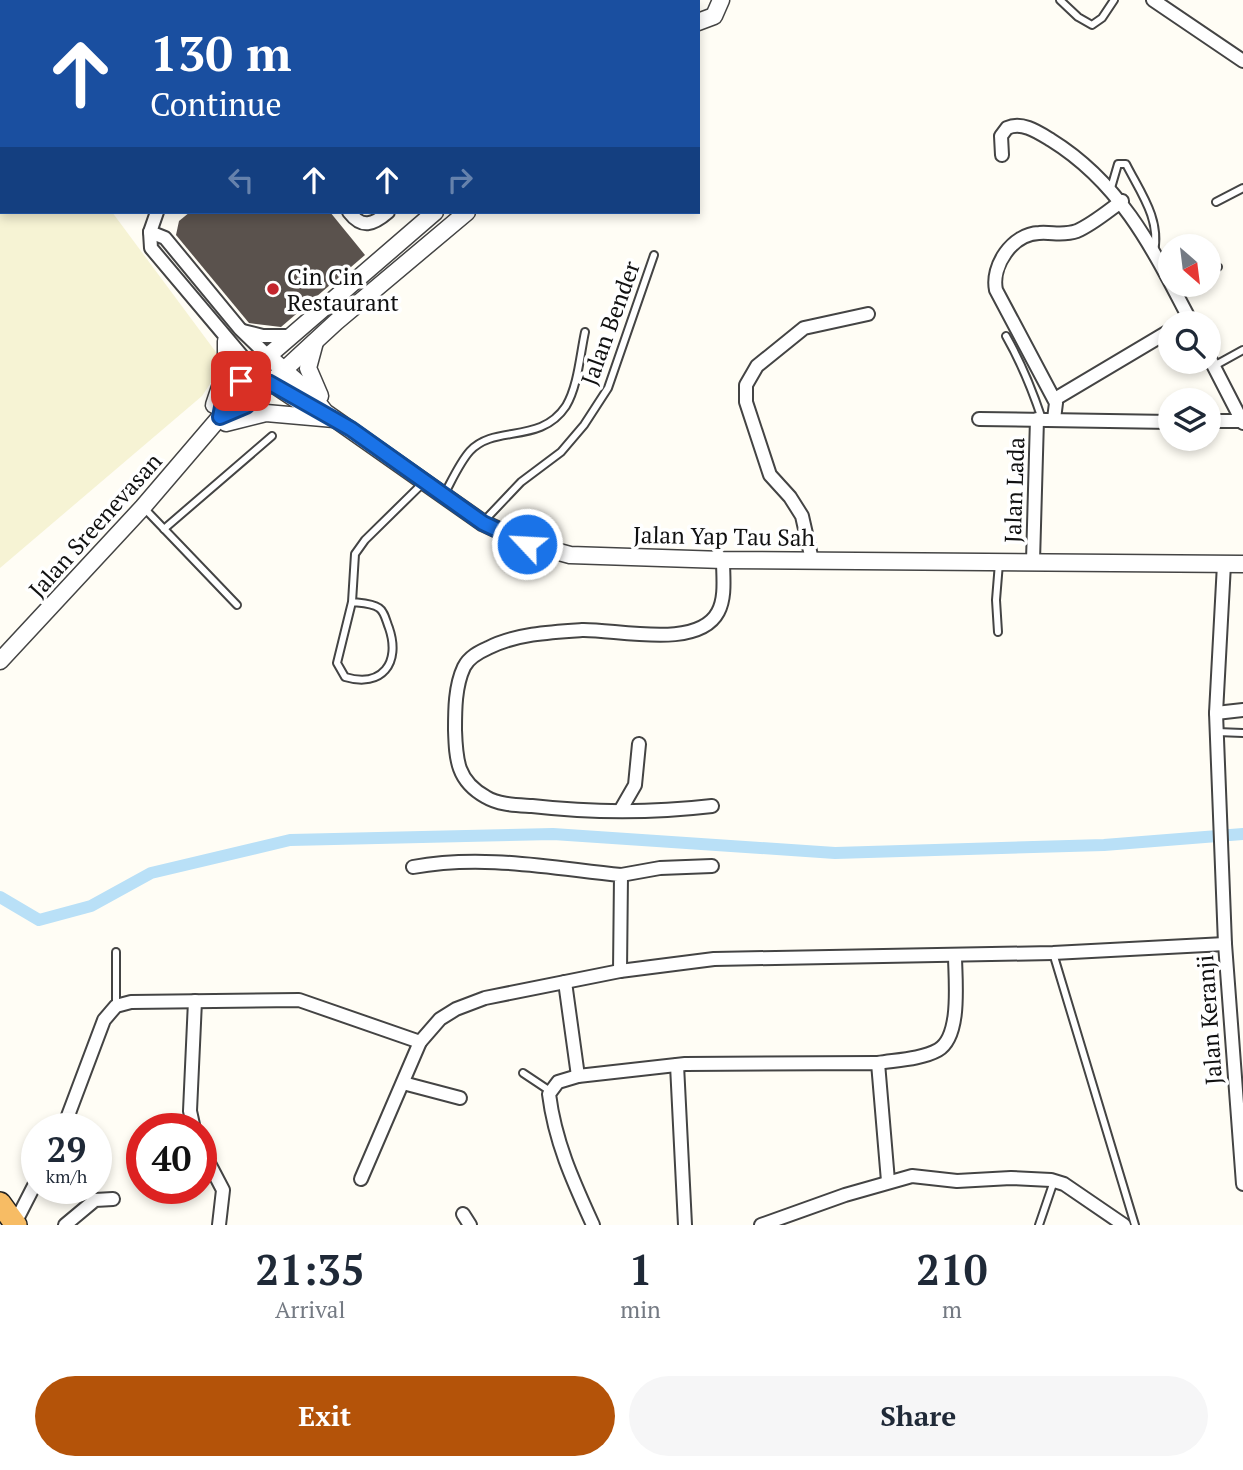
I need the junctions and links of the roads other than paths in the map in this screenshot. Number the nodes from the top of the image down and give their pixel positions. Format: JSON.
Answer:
{"nodes":[{"id":1,"x":721,"y":0,"type":"edge"},
{"id":2,"x":1060,"y":0,"type":"edge"},
{"id":3,"x":1114,"y":0,"type":"edge"},
{"id":4,"x":1153,"y":0,"type":"edge"},
{"id":5,"x":700,"y":21,"type":"edge"},
{"id":6,"x":1243,"y":61,"type":"edge"},
{"id":7,"x":1002,"y":155,"type":"dead end"},
{"id":8,"x":1111,"y":188,"type":"junction"},
{"id":9,"x":1243,"y":188,"type":"edge"},
{"id":10,"x":1122,"y":201,"type":"junction"},
{"id":11,"x":1216,"y":202,"type":"dead end"},
{"id":12,"x":156,"y":214,"type":"edge"},
{"id":13,"x":351,"y":214,"type":"edge"},
{"id":14,"x":386,"y":214,"type":"edge"},
{"id":15,"x":433,"y":214,"type":"edge"},
{"id":16,"x":465,"y":214,"type":"edge"},
{"id":17,"x":150,"y":232,"type":"junction"},
{"id":18,"x":654,"y":255,"type":"dead end"},
{"id":19,"x":1153,"y":255,"type":"junction"},
{"id":20,"x":1158,"y":261,"type":"edge"},
{"id":21,"x":868,"y":314,"type":"dead end"},
{"id":22,"x":240,"y":329,"type":"junction"},
{"id":23,"x":585,"y":332,"type":"dead end"},
{"id":24,"x":291,"y":335,"type":"junction"},
{"id":25,"x":1006,"y":336,"type":"dead end"},
{"id":26,"x":1158,"y":338,"type":"edge"},
{"id":27,"x":316,"y":340,"type":"junction"},
{"id":28,"x":226,"y":341,"type":"junction"},
{"id":29,"x":1243,"y":350,"type":"edge"},
{"id":30,"x":268,"y":356,"type":"junction"},
{"id":31,"x":1221,"y":358,"type":"edge"},
{"id":32,"x":253,"y":369,"type":"junction"},
{"id":33,"x":285,"y":369,"type":"junction"},
{"id":34,"x":1219,"y":374,"type":"edge"},
{"id":35,"x":270,"y":383,"type":"junction"},
{"id":36,"x":1055,"y":399,"type":"junction"},
{"id":37,"x":330,"y":415,"type":"junction"},
{"id":38,"x":220,"y":417,"type":"junction"},
{"id":39,"x":979,"y":419,"type":"dead end"},
{"id":40,"x":1045,"y":419,"type":"junction"},
{"id":41,"x":1221,"y":421,"type":"edge"},
{"id":42,"x":1158,"y":422,"type":"edge"},
{"id":43,"x":1243,"y":422,"type":"edge"},
{"id":44,"x":205,"y":435,"type":"junction"},
{"id":45,"x":272,"y":436,"type":"dead end"},
{"id":46,"x":425,"y":480,"type":"junction"},
{"id":47,"x":444,"y":494,"type":"junction"},
{"id":48,"x":144,"y":508,"type":"junction"},
{"id":49,"x":483,"y":523,"type":"junction"},
{"id":50,"x":164,"y":528,"type":"junction"},
{"id":51,"x":723,"y":560,"type":"junction"},
{"id":52,"x":812,"y":560,"type":"junction"},
{"id":53,"x":1033,"y":561,"type":"junction"},
{"id":54,"x":999,"y":562,"type":"junction"},
{"id":55,"x":1224,"y":564,"type":"junction"},
{"id":56,"x":1243,"y":564,"type":"edge"},
{"id":57,"x":352,"y":602,"type":"junction"},
{"id":58,"x":237,"y":605,"type":"dead end"},
{"id":59,"x":998,"y":632,"type":"dead end"},
{"id":60,"x":0,"y":661,"type":"edge"},
{"id":61,"x":1243,"y":710,"type":"edge"},
{"id":62,"x":1216,"y":713,"type":"junction"},
{"id":63,"x":1217,"y":733,"type":"junction"},
{"id":64,"x":1243,"y":733,"type":"edge"},
{"id":65,"x":639,"y":744,"type":"dead end"},
{"id":66,"x":712,"y":806,"type":"dead end"},
{"id":67,"x":620,"y":811,"type":"junction"},
{"id":68,"x":712,"y":866,"type":"dead end"},
{"id":69,"x":413,"y":867,"type":"dead end"},
{"id":70,"x":621,"y":875,"type":"junction"},
{"id":71,"x":1224,"y":944,"type":"junction"},
{"id":72,"x":116,"y":952,"type":"dead end"},
{"id":73,"x":1053,"y":953,"type":"junction"},
{"id":74,"x":955,"y":955,"type":"junction"},
{"id":75,"x":620,"y":971,"type":"junction"},
{"id":76,"x":565,"y":982,"type":"junction"},
{"id":77,"x":195,"y":1001,"type":"junction"},
{"id":78,"x":116,"y":1006,"type":"junction"},
{"id":79,"x":420,"y":1042,"type":"junction"},
{"id":80,"x":878,"y":1063,"type":"junction"},
{"id":81,"x":677,"y":1065,"type":"junction"},
{"id":82,"x":1239,"y":1071,"type":"edge"},
{"id":83,"x":523,"y":1073,"type":"dead end"},
{"id":84,"x":578,"y":1076,"type":"junction"},
{"id":85,"x":403,"y":1083,"type":"junction"},
{"id":86,"x":550,"y":1091,"type":"junction"},
{"id":87,"x":460,"y":1098,"type":"dead end"},
{"id":88,"x":69,"y":1113,"type":"edge"},
{"id":89,"x":190,"y":1113,"type":"edge"},
{"id":90,"x":217,"y":1179,"type":"edge"},
{"id":91,"x":361,"y":1179,"type":"dead end"},
{"id":92,"x":888,"y":1181,"type":"junction"},
{"id":93,"x":1054,"y":1181,"type":"junction"},
{"id":94,"x":1243,"y":1184,"type":"edge"},
{"id":95,"x":113,"y":1199,"type":"dead end"},
{"id":96,"x":0,"y":1203,"type":"edge"},
{"id":97,"x":21,"y":1204,"type":"edge"},
{"id":98,"x":782,"y":1221,"type":"edge"},
{"id":99,"x":8,"y":1224,"type":"edge"},
{"id":100,"x":65,"y":1225,"type":"edge"},
{"id":101,"x":219,"y":1225,"type":"edge"},
{"id":102,"x":593,"y":1225,"type":"edge"},
{"id":103,"x":685,"y":1225,"type":"edge"},
{"id":104,"x":761,"y":1225,"type":"edge"},
{"id":105,"x":1039,"y":1225,"type":"edge"},
{"id":106,"x":1124,"y":1225,"type":"edge"},
{"id":107,"x":1135,"y":1225,"type":"edge"}],
"edges":[{"from":1,"to":5,"type":"street"},
{"from":2,"to":3,"type":"lane"},
{"from":4,"to":6,"type":"street"},
{"from":7,"to":8,"type":"street"},
{"from":8,"to":10,"type":"street"},
{"from":8,"to":19,"type":"lane"},
{"from":9,"to":11,"type":"lane"},
{"from":10,"to":19,"type":"street"},
{"from":10,"to":36,"type":"street"},
{"from":12,"to":17,"type":"street"},
{"from":13,"to":14,"type":"street"},
{"from":15,"to":24,"type":"street"},
{"from":16,"to":27,"type":"street"},
{"from":17,"to":22,"type":"street"},
{"from":17,"to":28,"type":"street"},
{"from":18,"to":49,"type":"lane","name":"Jalan Bender"},
{"from":19,"to":20,"type":"street"},
{"from":21,"to":52,"type":"street"},
{"from":22,"to":24,"type":"street"},
{"from":22,"to":30,"type":"street"},
{"from":23,"to":47,"type":"lane"},
{"from":24,"to":30,"type":"street"},
{"from":25,"to":40,"type":"lane"},
{"from":26,"to":36,"type":"street"},
{"from":27,"to":33,"type":"street"},
{"from":27,"to":37,"type":"street"},
{"from":28,"to":32,"type":"street"},
{"from":28,"to":44,"type":"street"},
{"from":29,"to":31,"type":"lane"},
{"from":30,"to":32,"type":"street"},
{"from":30,"to":33,"type":"street","name":"Jalan Yap Tau Sah"},
{"from":32,"to":35,"type":"street"},
{"from":32,"to":38,"type":"street"},
{"from":33,"to":35,"type":"street"},
{"from":33,"to":37,"type":"street","name":"Jalan Yap Tau Sah"},
{"from":34,"to":43,"type":"street"},
{"from":35,"to":37,"type":"street"},
{"from":35,"to":38,"type":"street"},
{"from":36,"to":40,"type":"street","name":"Jalan Lada"},
{"from":37,"to":44,"type":"street"},
{"from":37,"to":46,"type":"street","name":"Jalan Yap Tau Sah"},
{"from":38,"to":44,"type":"street","name":"Jalan Sreenevasan"},
{"from":39,"to":40,"type":"street"},
{"from":40,"to":42,"type":"street"},
{"from":40,"to":53,"type":"street","name":"Jalan Lada"},
{"from":41,"to":43,"type":"street"},
{"from":44,"to":48,"type":"street","name":"Jalan Sreenevasan"},
{"from":45,"to":50,"type":"lane"},
{"from":46,"to":47,"type":"street","name":"Jalan Yap Tau Sah"},
{"from":46,"to":57,"type":"lane"},
{"from":47,"to":49,"type":"street","name":"Jalan Yap Tau Sah"},
{"from":48,"to":50,"type":"lane"},
{"from":48,"to":60,"type":"street","name":"Jalan Sreenevasan"},
{"from":49,"to":51,"type":"street","name":"Jalan Yap Tau Sah"},
{"from":50,"to":58,"type":"lane"},
{"from":51,"to":52,"type":"street","name":"Jalan Yap Tau Sah"},
{"from":51,"to":67,"type":"street"},
{"from":52,"to":54,"type":"street","name":"Jalan Yap Tau Sah"},
{"from":53,"to":54,"type":"street","name":"Jalan Yap Tau Sah"},
{"from":53,"to":55,"type":"street","name":"Jalan Yap Tau Sah"},
{"from":54,"to":59,"type":"lane"},
{"from":55,"to":56,"type":"street","name":"Jalan Yap Tau Sah"},
{"from":55,"to":62,"type":"street"},
{"from":57,"to":57,"type":"lane"},
{"from":61,"to":62,"type":"street"},
{"from":62,"to":63,"type":"street"},
{"from":63,"to":64,"type":"lane"},
{"from":63,"to":71,"type":"street","name":"Jalan Keranji"},
{"from":65,"to":67,"type":"street"},
{"from":66,"to":67,"type":"street"},
{"from":68,"to":70,"type":"street"},
{"from":69,"to":70,"type":"street"},
{"from":70,"to":75,"type":"street"},
{"from":71,"to":73,"type":"street"},
{"from":71,"to":82,"type":"street","name":"Jalan Keranji"},
{"from":72,"to":78,"type":"lane"},
{"from":73,"to":74,"type":"street"},
{"from":73,"to":107,"type":"lane"},
{"from":74,"to":75,"type":"street"},
{"from":74,"to":80,"type":"street"},
{"from":75,"to":76,"type":"street"},
{"from":76,"to":79,"type":"street"},
{"from":76,"to":84,"type":"street"},
{"from":77,"to":78,"type":"street"},
{"from":77,"to":79,"type":"street"},
{"from":77,"to":89,"type":"street"},
{"from":78,"to":88,"type":"street"},
{"from":79,"to":85,"type":"street"},
{"from":80,"to":81,"type":"street"},
{"from":80,"to":92,"type":"street"},
{"from":81,"to":84,"type":"street"},
{"from":81,"to":103,"type":"street"},
{"from":82,"to":94,"type":"street","name":"Jalan Keranji"},
{"from":83,"to":86,"type":"lane"},
{"from":84,"to":86,"type":"street"},
{"from":85,"to":87,"type":"street"},
{"from":85,"to":91,"type":"street"},
{"from":86,"to":102,"type":"street"},
{"from":90,"to":101,"type":"street"},
{"from":92,"to":93,"type":"street"},
{"from":92,"to":98,"type":"street"},
{"from":93,"to":105,"type":"lane"},
{"from":93,"to":106,"type":"street"},
{"from":95,"to":100,"type":"street"},
{"from":96,"to":99,"type":"highway"},
{"from":97,"to":99,"type":"street"},
{"from":98,"to":104,"type":"street"}]}
